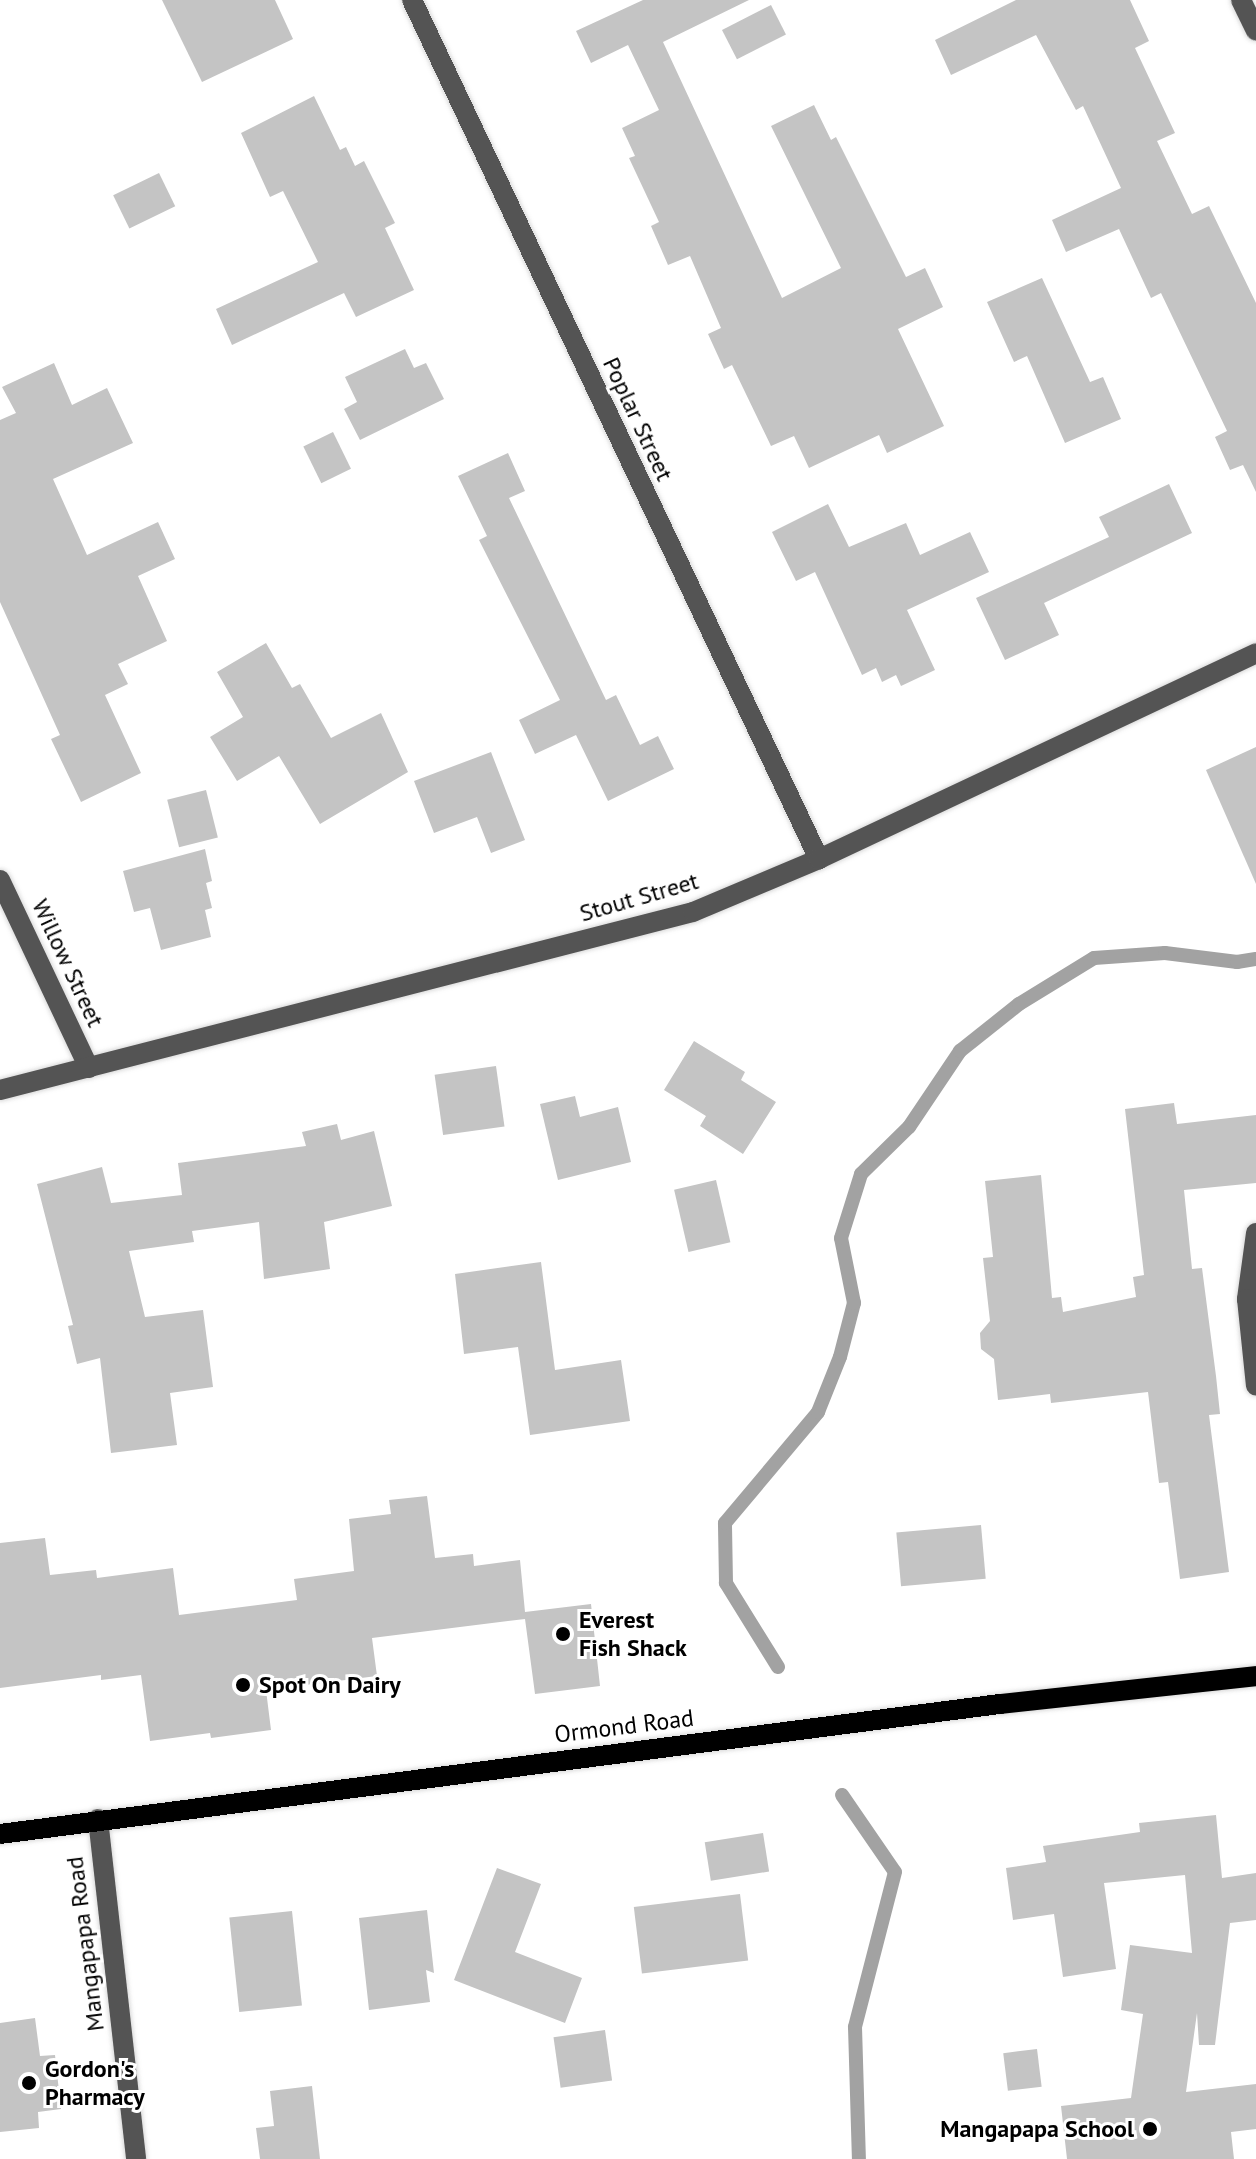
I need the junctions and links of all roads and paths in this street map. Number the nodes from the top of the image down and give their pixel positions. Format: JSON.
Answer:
{"nodes":[{"id":1,"x":412,"y":0,"type":"edge"},
{"id":2,"x":1241,"y":0,"type":"edge"},
{"id":3,"x":1256,"y":31,"type":"edge"},
{"id":4,"x":1256,"y":653,"type":"edge"},
{"id":5,"x":819,"y":859,"type":"junction"},
{"id":6,"x":0,"y":880,"type":"edge"},
{"id":7,"x":89,"y":1068,"type":"junction"},
{"id":8,"x":0,"y":1090,"type":"edge"},
{"id":9,"x":1256,"y":1233,"type":"edge"},
{"id":10,"x":1256,"y":1386,"type":"edge"},
{"id":11,"x":1256,"y":1676,"type":"edge"},
{"id":12,"x":98,"y":1819,"type":"junction"},
{"id":13,"x":0,"y":1834,"type":"edge"},
{"id":14,"x":136,"y":2159,"type":"edge"}],
"edges":[{"from":1,"to":5,"type":"street","name":"Poplar Street"},
{"from":2,"to":3,"type":"street"},
{"from":4,"to":5,"type":"street","name":"Stout Street"},
{"from":5,"to":7,"type":"street","name":"Stout Street"},
{"from":6,"to":7,"type":"street","name":"Willow Street"},
{"from":7,"to":8,"type":"street","name":"Stout Street"},
{"from":9,"to":10,"type":"street"},
{"from":11,"to":12,"type":"main road","name":"Ormond Road"},
{"from":12,"to":13,"type":"main road","name":"Ormond Road"},
{"from":12,"to":14,"type":"street","name":"Mangapapa Road"}]}
